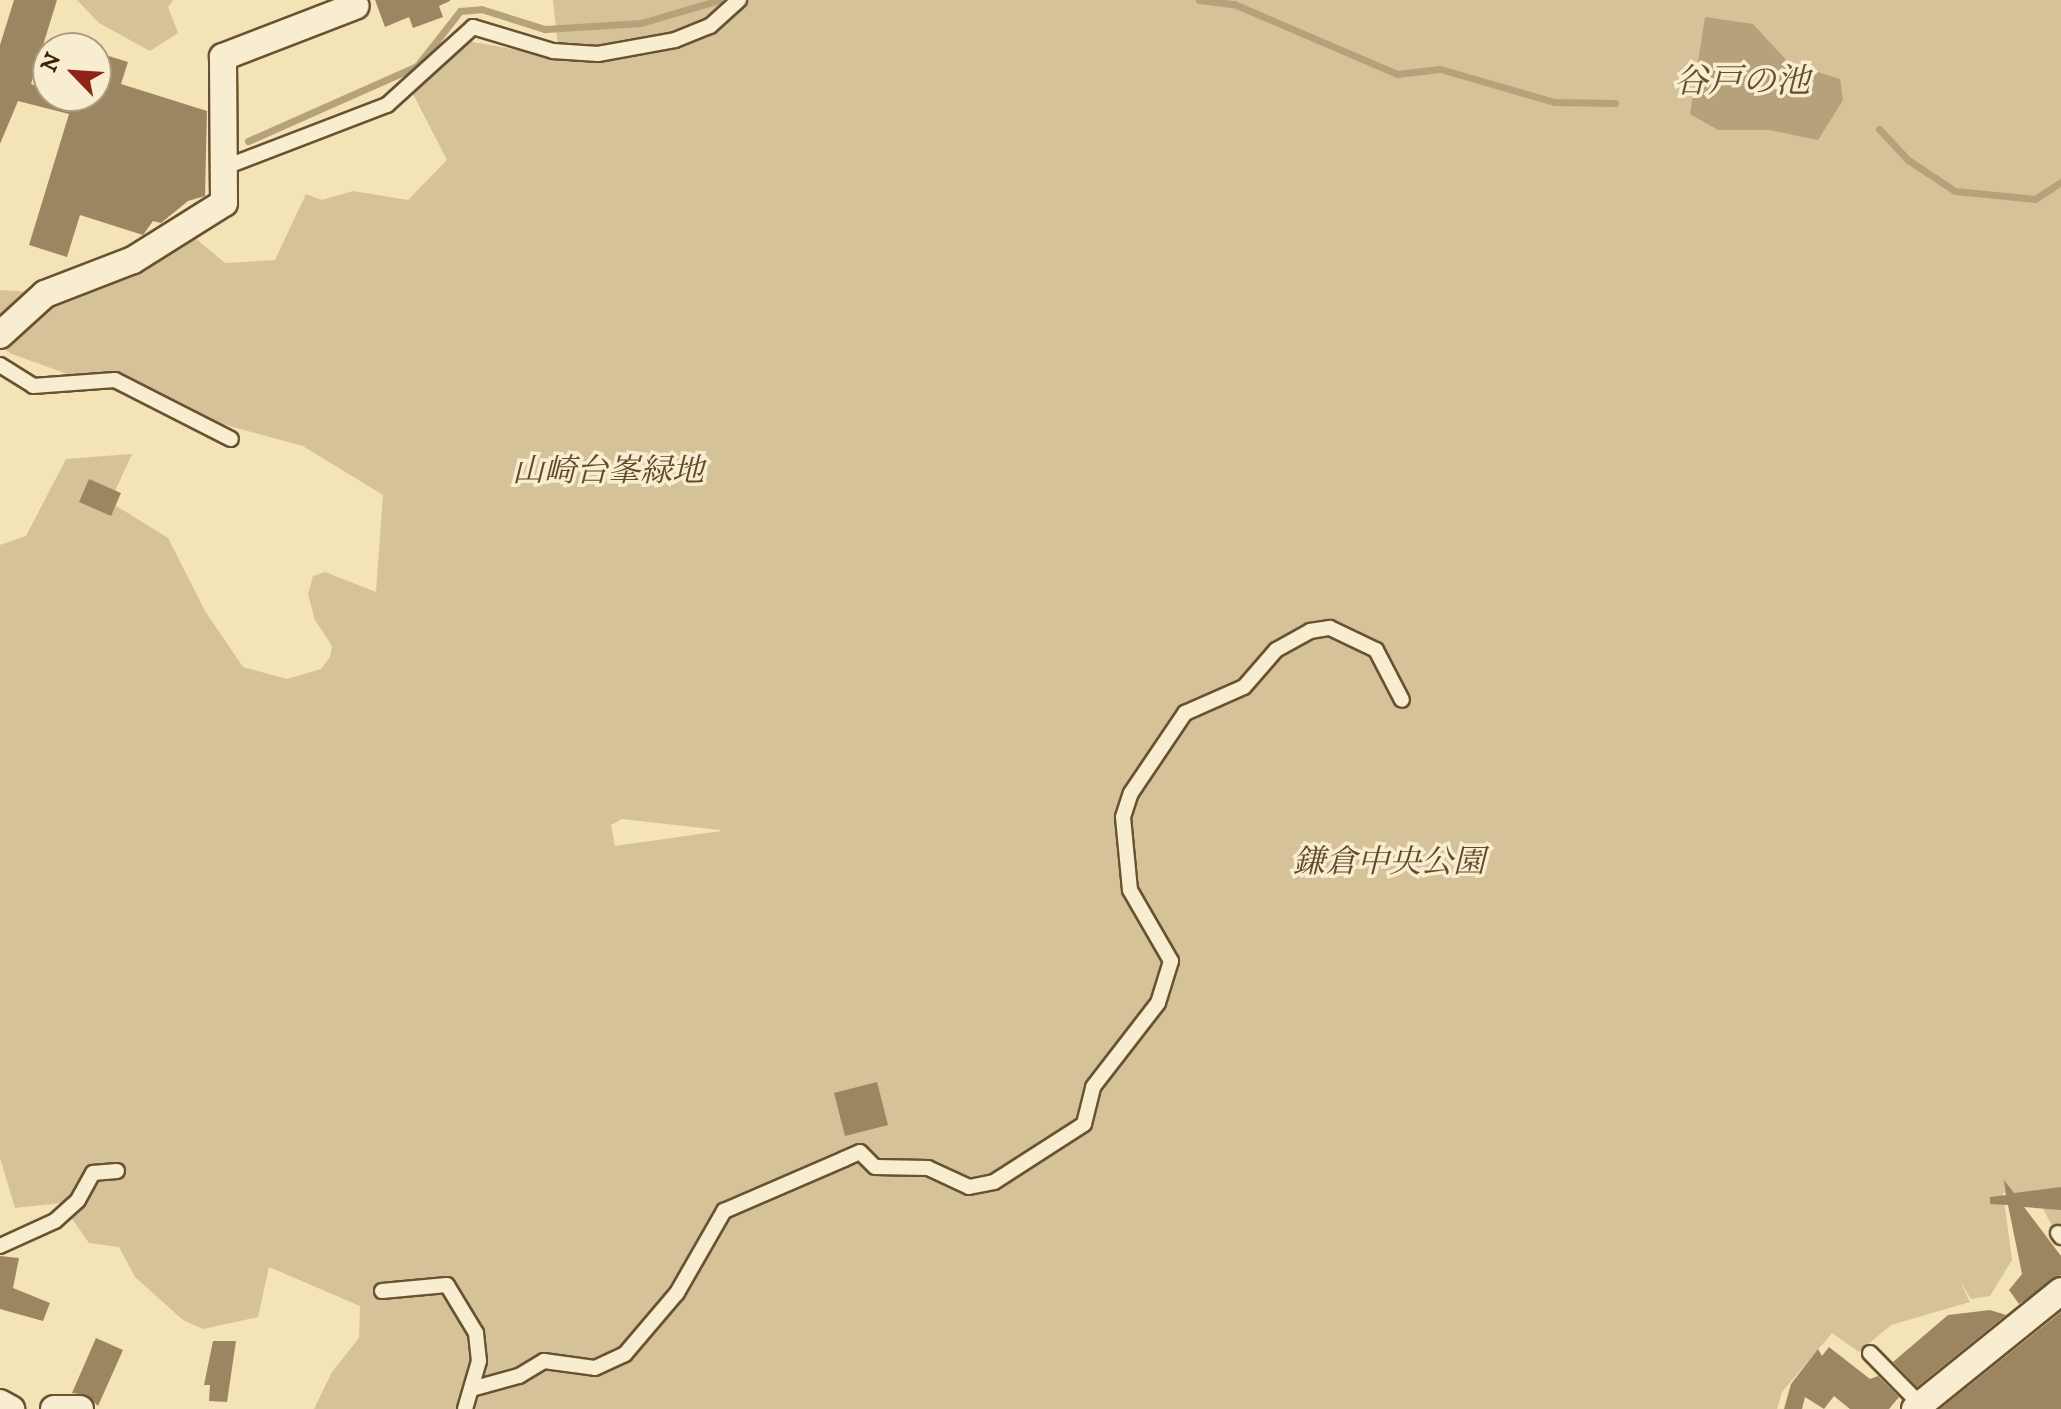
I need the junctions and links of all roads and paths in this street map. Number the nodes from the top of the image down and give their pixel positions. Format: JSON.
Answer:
{"nodes":[{"id":1,"x":739,"y":0,"type":"edge"},
{"id":2,"x":355,"y":6,"type":"dead end"},
{"id":3,"x":228,"y":166,"type":"junction"},
{"id":4,"x":0,"y":335,"type":"edge"},
{"id":5,"x":0,"y":365,"type":"edge"},
{"id":6,"x":231,"y":439,"type":"dead end"},
{"id":7,"x":1402,"y":700,"type":"dead end"},
{"id":8,"x":117,"y":1171,"type":"dead end"},
{"id":9,"x":0,"y":1246,"type":"edge"},
{"id":10,"x":382,"y":1291,"type":"dead end"},
{"id":11,"x":2061,"y":1291,"type":"edge"},
{"id":12,"x":1870,"y":1353,"type":"dead end"},
{"id":13,"x":475,"y":1388,"type":"junction"},
{"id":14,"x":0,"y":1403,"type":"edge"},
{"id":15,"x":1917,"y":1406,"type":"edge"},
{"id":16,"x":11,"y":1409,"type":"edge"},
{"id":17,"x":54,"y":1409,"type":"edge"},
{"id":18,"x":80,"y":1409,"type":"edge"},
{"id":19,"x":465,"y":1409,"type":"edge"}],
"edges":[{"from":1,"to":3,"type":"lane"},
{"from":2,"to":3,"type":"street"},
{"from":3,"to":4,"type":"street"},
{"from":5,"to":6,"type":"lane"},
{"from":7,"to":13,"type":"lane"},
{"from":8,"to":9,"type":"lane"},
{"from":10,"to":13,"type":"lane"},
{"from":11,"to":15,"type":"street"},
{"from":12,"to":15,"type":"lane"},
{"from":13,"to":19,"type":"lane"},
{"from":14,"to":16,"type":"street"},
{"from":17,"to":18,"type":"street"}]}
